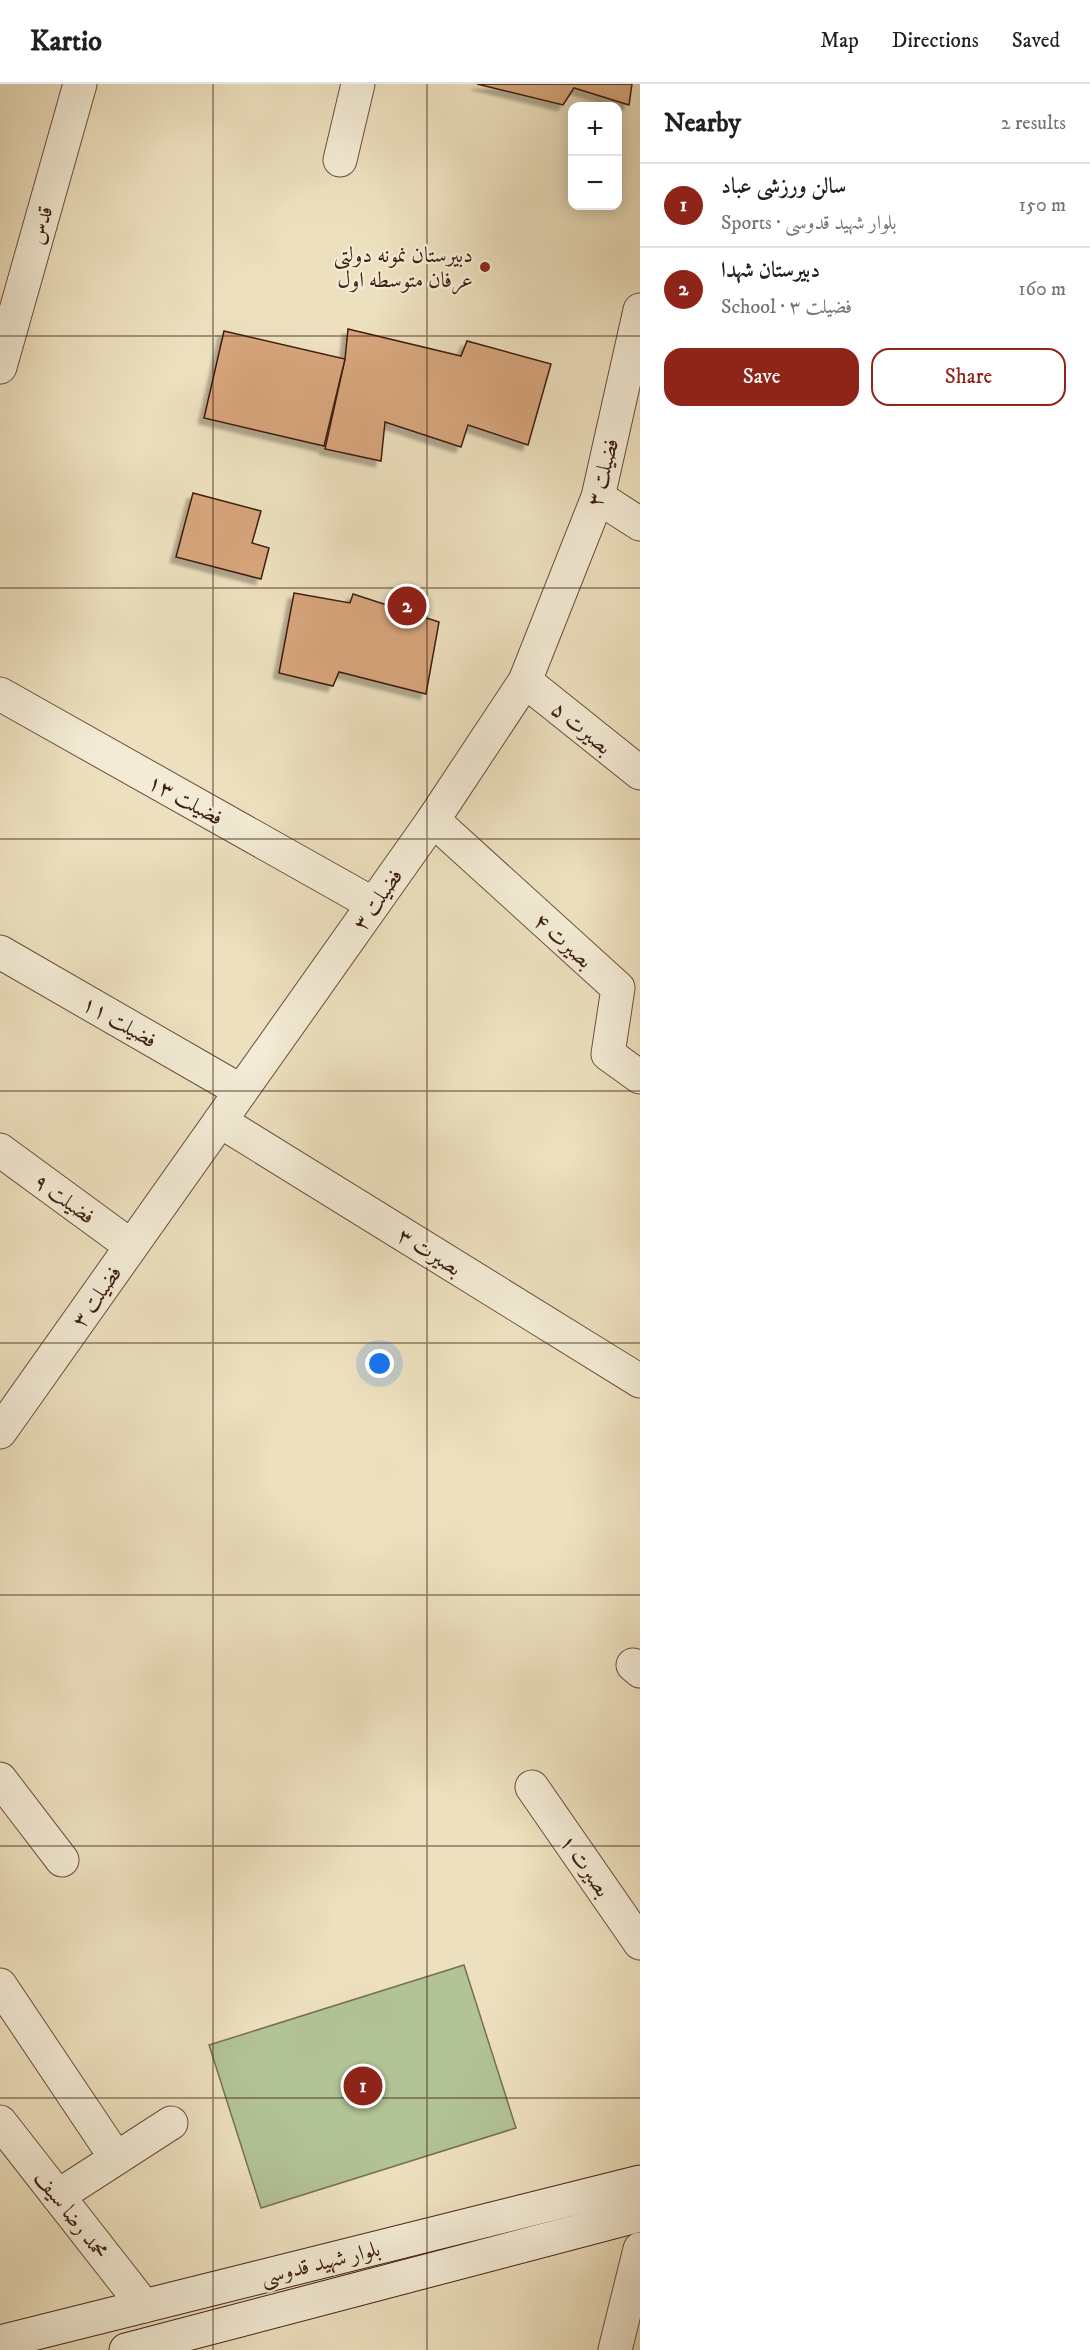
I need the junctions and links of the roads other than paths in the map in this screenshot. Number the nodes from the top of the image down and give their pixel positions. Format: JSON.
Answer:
{"nodes":[{"id":1,"x":80,"y":84,"type":"edge"},
{"id":2,"x":358,"y":84,"type":"edge"},
{"id":3,"x":340,"y":160,"type":"dead end"},
{"id":4,"x":640,"y":310,"type":"edge"},
{"id":5,"x":0,"y":367,"type":"edge"},
{"id":6,"x":598,"y":496,"type":"junction"},
{"id":7,"x":640,"y":524,"type":"edge"},
{"id":8,"x":525,"y":681,"type":"junction"},
{"id":9,"x":0,"y":694,"type":"edge"},
{"id":10,"x":640,"y":773,"type":"edge"},
{"id":11,"x":433,"y":820,"type":"junction"},
{"id":12,"x":373,"y":904,"type":"junction"},
{"id":13,"x":0,"y":952,"type":"edge"},
{"id":14,"x":640,"y":1077,"type":"edge"},
{"id":15,"x":241,"y":1091,"type":"junction"},
{"id":16,"x":220,"y":1121,"type":"junction"},
{"id":17,"x":0,"y":1150,"type":"edge"},
{"id":18,"x":131,"y":1246,"type":"junction"},
{"id":19,"x":640,"y":1381,"type":"edge"},
{"id":20,"x":4,"y":1419,"type":"edge"},
{"id":21,"x":0,"y":1779,"type":"edge"},
{"id":22,"x":532,"y":1787,"type":"dead end"},
{"id":23,"x":62,"y":1860,"type":"dead end"},
{"id":24,"x":640,"y":1943,"type":"edge"},
{"id":25,"x":0,"y":1985,"type":"edge"},
{"id":26,"x":0,"y":2122,"type":"edge"},
{"id":27,"x":171,"y":2122,"type":"dead end"},
{"id":28,"x":116,"y":2158,"type":"junction"},
{"id":29,"x":640,"y":2182,"type":"edge"},
{"id":30,"x":58,"y":2196,"type":"junction"},
{"id":31,"x":640,"y":2216,"type":"edge"},
{"id":32,"x":640,"y":2249,"type":"edge"},
{"id":33,"x":144,"y":2306,"type":"junction"},
{"id":34,"x":0,"y":2342,"type":"edge"},
{"id":35,"x":126,"y":2350,"type":"edge"},
{"id":36,"x":615,"y":2350,"type":"edge"}],
"edges":[{"from":1,"to":5,"type":"street","name":"قدس"},
{"from":2,"to":3,"type":"street"},
{"from":4,"to":6,"type":"street","name":"فضیلت ۳"},
{"from":6,"to":7,"type":"street"},
{"from":6,"to":8,"type":"street","name":"فضیلت ۳"},
{"from":8,"to":10,"type":"street","name":"بصیرت ۵"},
{"from":8,"to":11,"type":"street","name":"فضیلت ۳"},
{"from":9,"to":12,"type":"street","name":"فضیلت ۱۳"},
{"from":11,"to":12,"type":"street","name":"فضیلت ۳"},
{"from":11,"to":14,"type":"street","name":"بصیرت ۴"},
{"from":12,"to":15,"type":"street","name":"فضیلت ۳"},
{"from":13,"to":15,"type":"street","name":"فضیلت ۱۱"},
{"from":15,"to":16,"type":"street","name":"فضیلت ۳"},
{"from":16,"to":18,"type":"street","name":"فضیلت ۳"},
{"from":16,"to":19,"type":"street","name":"بصیرت ۳"},
{"from":17,"to":18,"type":"street","name":"فضیلت ۹"},
{"from":18,"to":20,"type":"street","name":"فضیلت ۳"},
{"from":21,"to":23,"type":"street"},
{"from":22,"to":24,"type":"street","name":"بصیرت ۱"},
{"from":25,"to":28,"type":"street"},
{"from":26,"to":30,"type":"street","name":"محمد رضا سیف"},
{"from":27,"to":28,"type":"street"},
{"from":28,"to":30,"type":"street"},
{"from":29,"to":33,"type":"street","name":"بلوار شهید قدوسی"},
{"from":30,"to":33,"type":"street","name":"محمد رضا سیف"},
{"from":31,"to":35,"type":"street","name":"بلوار شهید قدوسی"},
{"from":32,"to":36,"type":"street"},
{"from":33,"to":34,"type":"street","name":"بلوار شهید قدوسی"}]}
